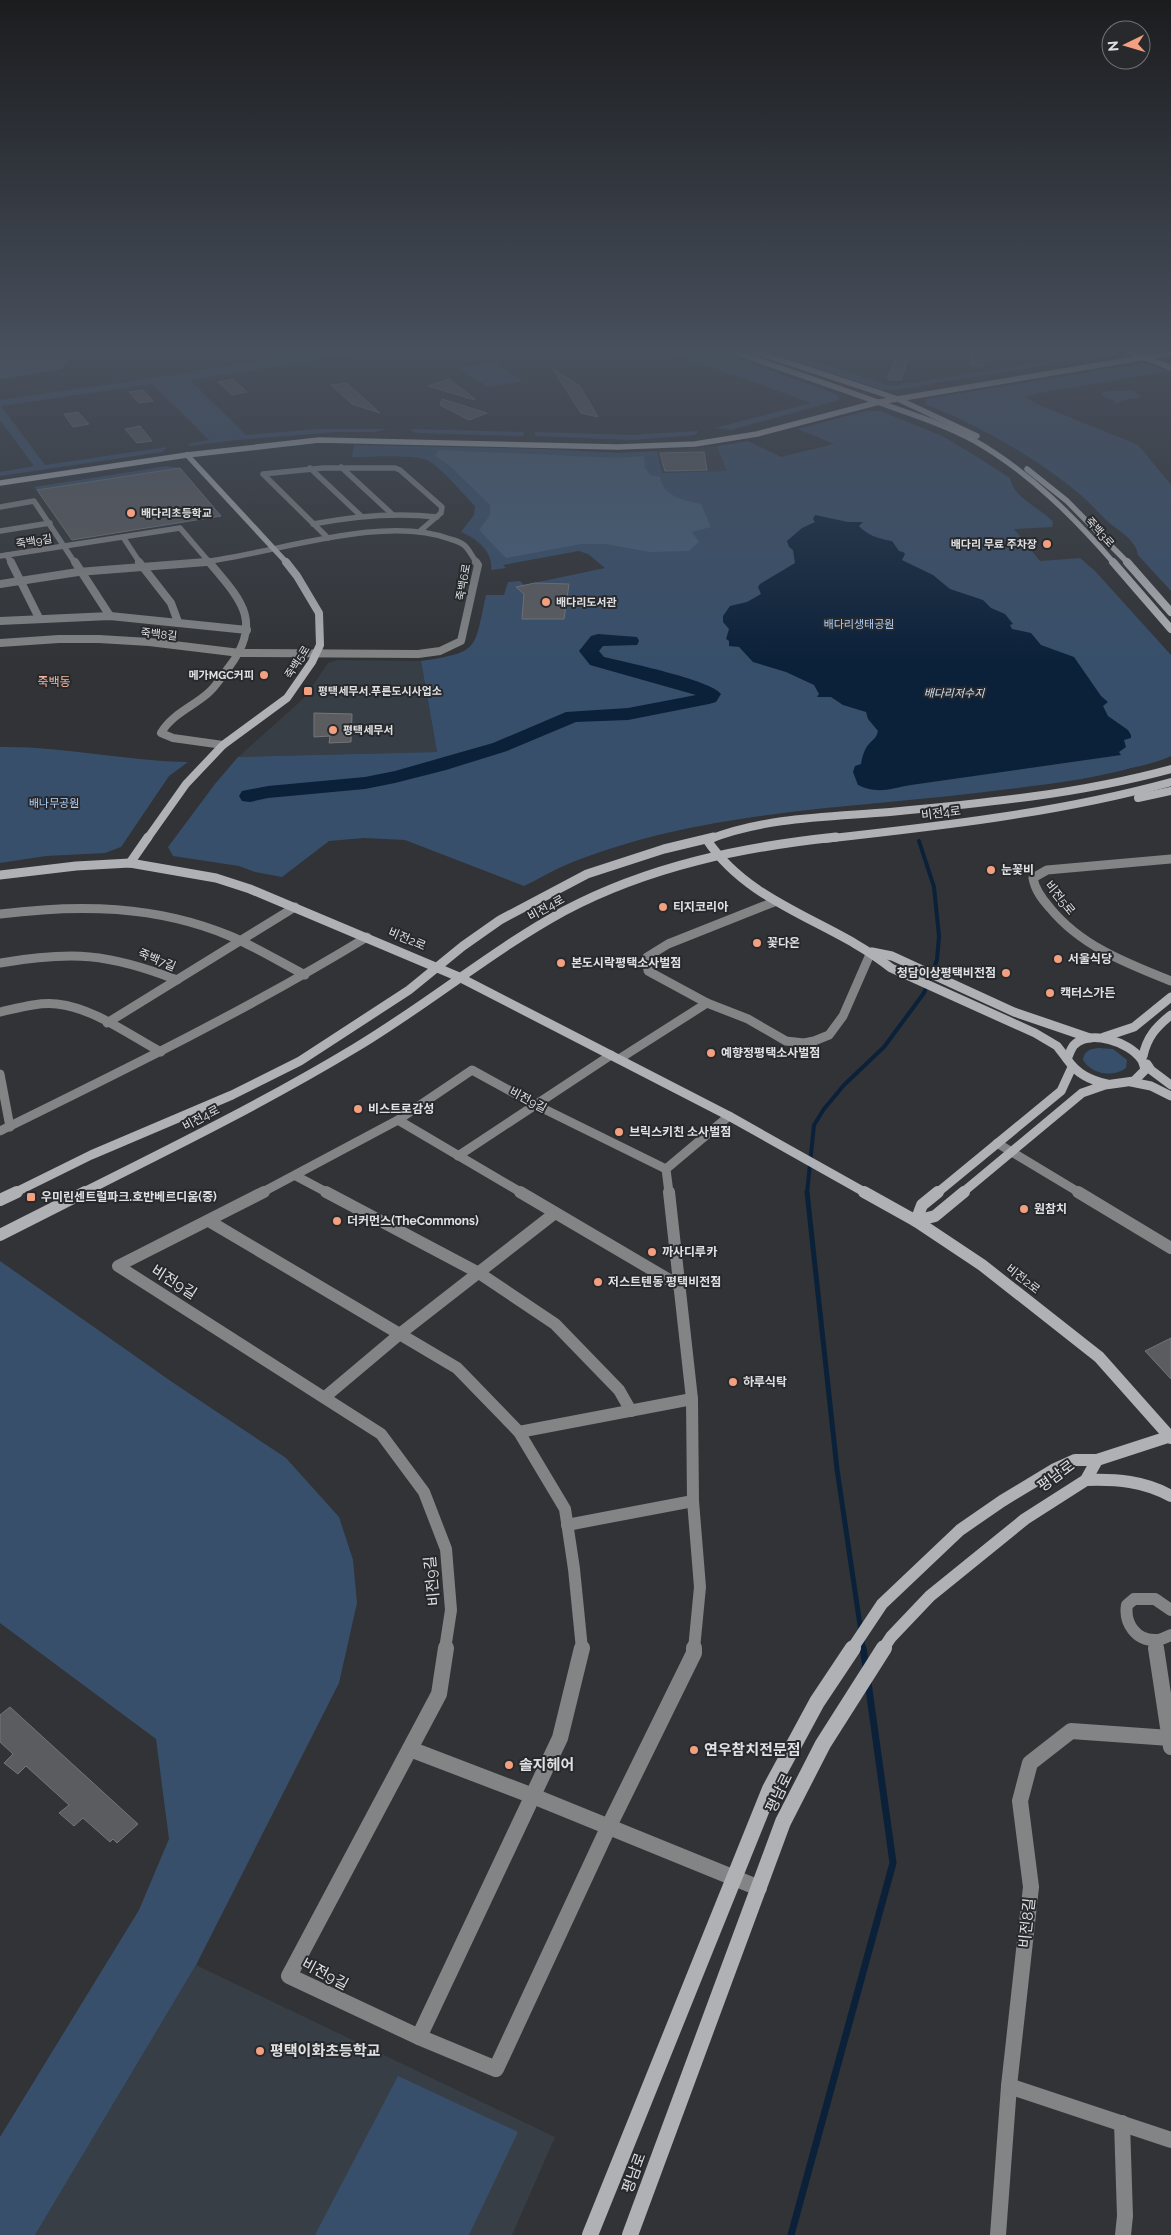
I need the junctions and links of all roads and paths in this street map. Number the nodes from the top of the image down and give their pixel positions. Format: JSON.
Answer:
{"nodes":[{"id":1,"x":194,"y":453,"type":"edge"},
{"id":2,"x":202,"y":453,"type":"edge"},
{"id":3,"x":994,"y":453,"type":"edge"},
{"id":4,"x":1006,"y":453,"type":"edge"},
{"id":5,"x":187,"y":455,"type":"junction"},
{"id":6,"x":341,"y":467,"type":"junction"},
{"id":7,"x":310,"y":468,"type":"junction"},
{"id":8,"x":0,"y":484,"type":"edge"},
{"id":9,"x":0,"y":507,"type":"edge"},
{"id":10,"x":394,"y":514,"type":"junction"},
{"id":11,"x":361,"y":516,"type":"junction"},
{"id":12,"x":437,"y":517,"type":"junction"},
{"id":13,"x":50,"y":523,"type":"junction"},
{"id":14,"x":313,"y":524,"type":"junction"},
{"id":15,"x":0,"y":531,"type":"edge"},
{"id":16,"x":420,"y":531,"type":"junction"},
{"id":17,"x":123,"y":537,"type":"junction"},
{"id":18,"x":328,"y":538,"type":"junction"},
{"id":19,"x":63,"y":546,"type":"junction"},
{"id":20,"x":276,"y":549,"type":"junction"},
{"id":21,"x":4,"y":556,"type":"edge"},
{"id":22,"x":209,"y":562,"type":"junction"},
{"id":23,"x":142,"y":566,"type":"junction"},
{"id":24,"x":79,"y":572,"type":"junction"},
{"id":25,"x":18,"y":581,"type":"junction"},
{"id":26,"x":0,"y":584,"type":"edge"},
{"id":27,"x":1171,"y":612,"type":"edge"},
{"id":28,"x":110,"y":616,"type":"junction"},
{"id":29,"x":39,"y":618,"type":"junction"},
{"id":30,"x":0,"y":621,"type":"edge"},
{"id":31,"x":178,"y":622,"type":"junction"},
{"id":32,"x":247,"y":630,"type":"junction"},
{"id":33,"x":1171,"y":630,"type":"edge"},
{"id":34,"x":0,"y":643,"type":"edge"},
{"id":35,"x":240,"y":653,"type":"junction"},
{"id":36,"x":316,"y":654,"type":"junction"},
{"id":37,"x":223,"y":745,"type":"junction"},
{"id":38,"x":1171,"y":769,"type":"edge"},
{"id":39,"x":1171,"y":782,"type":"edge"},
{"id":40,"x":1171,"y":791,"type":"edge"},
{"id":41,"x":1075,"y":806,"type":"junction"},
{"id":42,"x":707,"y":840,"type":"junction"},
{"id":43,"x":719,"y":855,"type":"junction"},
{"id":44,"x":1171,"y":859,"type":"edge"},
{"id":45,"x":130,"y":863,"type":"junction"},
{"id":46,"x":0,"y":875,"type":"edge"},
{"id":47,"x":774,"y":902,"type":"junction"},
{"id":48,"x":295,"y":907,"type":"junction"},
{"id":49,"x":0,"y":914,"type":"edge"},
{"id":50,"x":367,"y":937,"type":"junction"},
{"id":51,"x":238,"y":941,"type":"junction"},
{"id":52,"x":871,"y":952,"type":"junction"},
{"id":53,"x":0,"y":964,"type":"edge"},
{"id":54,"x":438,"y":967,"type":"junction"},
{"id":55,"x":306,"y":974,"type":"junction"},
{"id":56,"x":459,"y":977,"type":"junction"},
{"id":57,"x":176,"y":980,"type":"junction"},
{"id":58,"x":1171,"y":981,"type":"edge"},
{"id":59,"x":1171,"y":997,"type":"edge"},
{"id":60,"x":707,"y":1002,"type":"junction"},
{"id":61,"x":0,"y":1012,"type":"edge"},
{"id":62,"x":1171,"y":1015,"type":"edge"},
{"id":63,"x":107,"y":1023,"type":"junction"},
{"id":64,"x":1096,"y":1039,"type":"junction"},
{"id":65,"x":161,"y":1052,"type":"junction"},
{"id":66,"x":615,"y":1057,"type":"junction"},
{"id":67,"x":1145,"y":1060,"type":"junction"},
{"id":68,"x":1070,"y":1063,"type":"junction"},
{"id":69,"x":0,"y":1074,"type":"edge"},
{"id":70,"x":1131,"y":1082,"type":"junction"},
{"id":71,"x":1107,"y":1084,"type":"junction"},
{"id":72,"x":1171,"y":1085,"type":"edge"},
{"id":73,"x":1171,"y":1096,"type":"edge"},
{"id":74,"x":536,"y":1105,"type":"junction"},
{"id":75,"x":729,"y":1116,"type":"junction"},
{"id":76,"x":398,"y":1120,"type":"junction"},
{"id":77,"x":10,"y":1126,"type":"junction"},
{"id":78,"x":0,"y":1131,"type":"edge"},
{"id":79,"x":997,"y":1143,"type":"junction"},
{"id":80,"x":1012,"y":1151,"type":"junction"},
{"id":81,"x":458,"y":1156,"type":"junction"},
{"id":82,"x":666,"y":1169,"type":"junction"},
{"id":83,"x":296,"y":1176,"type":"junction"},
{"id":84,"x":0,"y":1200,"type":"edge"},
{"id":85,"x":555,"y":1213,"type":"junction"},
{"id":86,"x":209,"y":1221,"type":"junction"},
{"id":87,"x":916,"y":1221,"type":"junction"},
{"id":88,"x":0,"y":1235,"type":"edge"},
{"id":89,"x":1171,"y":1248,"type":"edge"},
{"id":90,"x":478,"y":1274,"type":"junction"},
{"id":91,"x":678,"y":1285,"type":"junction"},
{"id":92,"x":401,"y":1334,"type":"junction"},
{"id":93,"x":325,"y":1396,"type":"junction"},
{"id":94,"x":692,"y":1399,"type":"junction"},
{"id":95,"x":632,"y":1411,"type":"junction"},
{"id":96,"x":520,"y":1432,"type":"junction"},
{"id":97,"x":1171,"y":1437,"type":"edge"},
{"id":98,"x":1097,"y":1460,"type":"junction"},
{"id":99,"x":1086,"y":1480,"type":"junction"},
{"id":100,"x":1171,"y":1496,"type":"edge"},
{"id":101,"x":693,"y":1501,"type":"junction"},
{"id":102,"x":567,"y":1525,"type":"junction"},
{"id":103,"x":1171,"y":1610,"type":"edge"},
{"id":104,"x":1171,"y":1635,"type":"edge"},
{"id":105,"x":1155,"y":1640,"type":"junction"},
{"id":106,"x":1171,"y":1742,"type":"edge"},
{"id":107,"x":410,"y":1749,"type":"junction"},
{"id":108,"x":533,"y":1796,"type":"junction"},
{"id":109,"x":608,"y":1828,"type":"junction"},
{"id":110,"x":734,"y":1879,"type":"junction"},
{"id":111,"x":759,"y":1888,"type":"junction"},
{"id":112,"x":419,"y":2037,"type":"junction"},
{"id":113,"x":1009,"y":2086,"type":"junction"},
{"id":114,"x":1122,"y":2123,"type":"junction"},
{"id":115,"x":1171,"y":2140,"type":"edge"},
{"id":116,"x":590,"y":2235,"type":"edge"},
{"id":117,"x":630,"y":2235,"type":"edge"},
{"id":118,"x":998,"y":2235,"type":"edge"},
{"id":119,"x":1123,"y":2235,"type":"edge"}],
"edges":[{"from":1,"to":5,"type":"street"},
{"from":2,"to":5,"type":"street"},
{"from":3,"to":33,"type":"street","name":"죽백3로"},
{"from":4,"to":27,"type":"street","name":"죽백3로"},
{"from":5,"to":8,"type":"street"},
{"from":5,"to":20,"type":"street","name":"죽백5로"},
{"from":6,"to":7,"type":"street"},
{"from":6,"to":10,"type":"street"},
{"from":6,"to":12,"type":"street"},
{"from":7,"to":11,"type":"street"},
{"from":7,"to":14,"type":"street"},
{"from":9,"to":13,"type":"street"},
{"from":10,"to":11,"type":"street"},
{"from":10,"to":12,"type":"street"},
{"from":11,"to":14,"type":"street"},
{"from":12,"to":16,"type":"street"},
{"from":13,"to":15,"type":"street","name":"죽백9길"},
{"from":13,"to":19,"type":"street"},
{"from":14,"to":18,"type":"street"},
{"from":16,"to":18,"type":"street","name":"죽백6로"},
{"from":16,"to":36,"type":"street","name":"죽백6로"},
{"from":17,"to":19,"type":"street"},
{"from":17,"to":22,"type":"street"},
{"from":17,"to":23,"type":"street"},
{"from":18,"to":20,"type":"street","name":"죽백6로"},
{"from":19,"to":21,"type":"street","name":"죽백9길"},
{"from":19,"to":24,"type":"street","name":"죽백9길"},
{"from":20,"to":22,"type":"street"},
{"from":20,"to":36,"type":"street","name":"죽백5로"},
{"from":21,"to":25,"type":"street","name":"죽백9길"},
{"from":22,"to":23,"type":"street"},
{"from":22,"to":32,"type":"street"},
{"from":23,"to":24,"type":"street"},
{"from":23,"to":31,"type":"street"},
{"from":24,"to":25,"type":"street"},
{"from":24,"to":28,"type":"street","name":"죽백9길"},
{"from":25,"to":26,"type":"street"},
{"from":25,"to":29,"type":"street","name":"죽백9길"},
{"from":28,"to":29,"type":"street"},
{"from":28,"to":31,"type":"street"},
{"from":29,"to":30,"type":"street"},
{"from":31,"to":32,"type":"street"},
{"from":32,"to":35,"type":"street"},
{"from":34,"to":35,"type":"street","name":"죽백8길"},
{"from":35,"to":36,"type":"street","name":"죽백8길"},
{"from":35,"to":37,"type":"street"},
{"from":36,"to":37,"type":"street","name":"죽백5로"},
{"from":37,"to":45,"type":"street","name":"죽백5로"},
{"from":38,"to":42,"type":"street","name":"비전4로"},
{"from":39,"to":41,"type":"street","name":"비전4로"},
{"from":40,"to":41,"type":"street"},
{"from":41,"to":43,"type":"street","name":"비전4로"},
{"from":42,"to":43,"type":"street"},
{"from":42,"to":54,"type":"street","name":"비전4로"},
{"from":43,"to":47,"type":"street"},
{"from":43,"to":56,"type":"street","name":"비전4로"},
{"from":44,"to":58,"type":"street","name":"비전5로"},
{"from":45,"to":46,"type":"street","name":"비전2로"},
{"from":45,"to":48,"type":"street","name":"비전2로"},
{"from":47,"to":52,"type":"street"},
{"from":47,"to":60,"type":"street"},
{"from":48,"to":50,"type":"street","name":"비전2로"},
{"from":48,"to":51,"type":"street"},
{"from":49,"to":51,"type":"street"},
{"from":50,"to":54,"type":"street","name":"비전2로"},
{"from":50,"to":55,"type":"street"},
{"from":51,"to":55,"type":"street"},
{"from":51,"to":57,"type":"street"},
{"from":52,"to":60,"type":"street"},
{"from":52,"to":64,"type":"street"},
{"from":52,"to":68,"type":"street"},
{"from":53,"to":57,"type":"street","name":"죽백7길"},
{"from":54,"to":56,"type":"street","name":"비전2로"},
{"from":54,"to":84,"type":"street","name":"비전4로"},
{"from":55,"to":65,"type":"street"},
{"from":56,"to":66,"type":"street","name":"비전2로"},
{"from":56,"to":88,"type":"street","name":"비전4로"},
{"from":57,"to":63,"type":"street","name":"죽백7길"},
{"from":59,"to":64,"type":"street"},
{"from":60,"to":66,"type":"street"},
{"from":61,"to":63,"type":"street"},
{"from":62,"to":67,"type":"street"},
{"from":63,"to":65,"type":"street"},
{"from":64,"to":67,"type":"street"},
{"from":64,"to":68,"type":"street"},
{"from":65,"to":77,"type":"street"},
{"from":66,"to":74,"type":"street"},
{"from":66,"to":75,"type":"street","name":"비전2로"},
{"from":67,"to":70,"type":"street"},
{"from":67,"to":72,"type":"street"},
{"from":68,"to":71,"type":"street"},
{"from":68,"to":79,"type":"street"},
{"from":69,"to":77,"type":"street"},
{"from":70,"to":71,"type":"street"},
{"from":70,"to":73,"type":"street"},
{"from":71,"to":80,"type":"street"},
{"from":74,"to":76,"type":"street","name":"비전9길"},
{"from":74,"to":81,"type":"street"},
{"from":74,"to":82,"type":"street","name":"비전9길"},
{"from":75,"to":82,"type":"street"},
{"from":75,"to":87,"type":"street","name":"비전2로"},
{"from":76,"to":81,"type":"street"},
{"from":76,"to":83,"type":"street","name":"비전9길"},
{"from":77,"to":78,"type":"street"},
{"from":79,"to":80,"type":"street"},
{"from":79,"to":87,"type":"street"},
{"from":80,"to":87,"type":"street"},
{"from":80,"to":89,"type":"street"},
{"from":81,"to":85,"type":"street"},
{"from":82,"to":91,"type":"street","name":"비전9길"},
{"from":83,"to":86,"type":"street","name":"비전9길"},
{"from":83,"to":90,"type":"street"},
{"from":85,"to":90,"type":"street"},
{"from":85,"to":91,"type":"street"},
{"from":86,"to":92,"type":"street"},
{"from":86,"to":93,"type":"street","name":"비전9길"},
{"from":87,"to":97,"type":"street","name":"비전2로"},
{"from":90,"to":92,"type":"street"},
{"from":90,"to":95,"type":"street"},
{"from":91,"to":94,"type":"street","name":"비전9길"},
{"from":92,"to":93,"type":"street"},
{"from":92,"to":96,"type":"street"},
{"from":93,"to":107,"type":"street","name":"비전9길"},
{"from":94,"to":95,"type":"street"},
{"from":94,"to":101,"type":"street","name":"비전9길"},
{"from":95,"to":96,"type":"street"},
{"from":96,"to":102,"type":"street"},
{"from":97,"to":98,"type":"street","name":"평남로"},
{"from":98,"to":99,"type":"street","name":"평남로"},
{"from":98,"to":110,"type":"street","name":"평남로"},
{"from":99,"to":100,"type":"street"},
{"from":99,"to":111,"type":"street","name":"평남로"},
{"from":101,"to":102,"type":"street"},
{"from":101,"to":109,"type":"street","name":"비전9길"},
{"from":102,"to":108,"type":"street"},
{"from":103,"to":105,"type":"street"},
{"from":104,"to":105,"type":"street"},
{"from":105,"to":106,"type":"street","name":"비전8길"},
{"from":106,"to":113,"type":"street","name":"비전8길"},
{"from":107,"to":108,"type":"street"},
{"from":107,"to":112,"type":"street","name":"비전9길"},
{"from":108,"to":109,"type":"street"},
{"from":108,"to":112,"type":"street"},
{"from":109,"to":110,"type":"street"},
{"from":109,"to":112,"type":"street","name":"비전9길"},
{"from":110,"to":111,"type":"street"},
{"from":110,"to":116,"type":"street","name":"평남로"},
{"from":111,"to":117,"type":"street","name":"평남로"},
{"from":113,"to":114,"type":"street"},
{"from":113,"to":118,"type":"street","name":"비전8길"},
{"from":114,"to":115,"type":"street"},
{"from":114,"to":119,"type":"street"}]}
